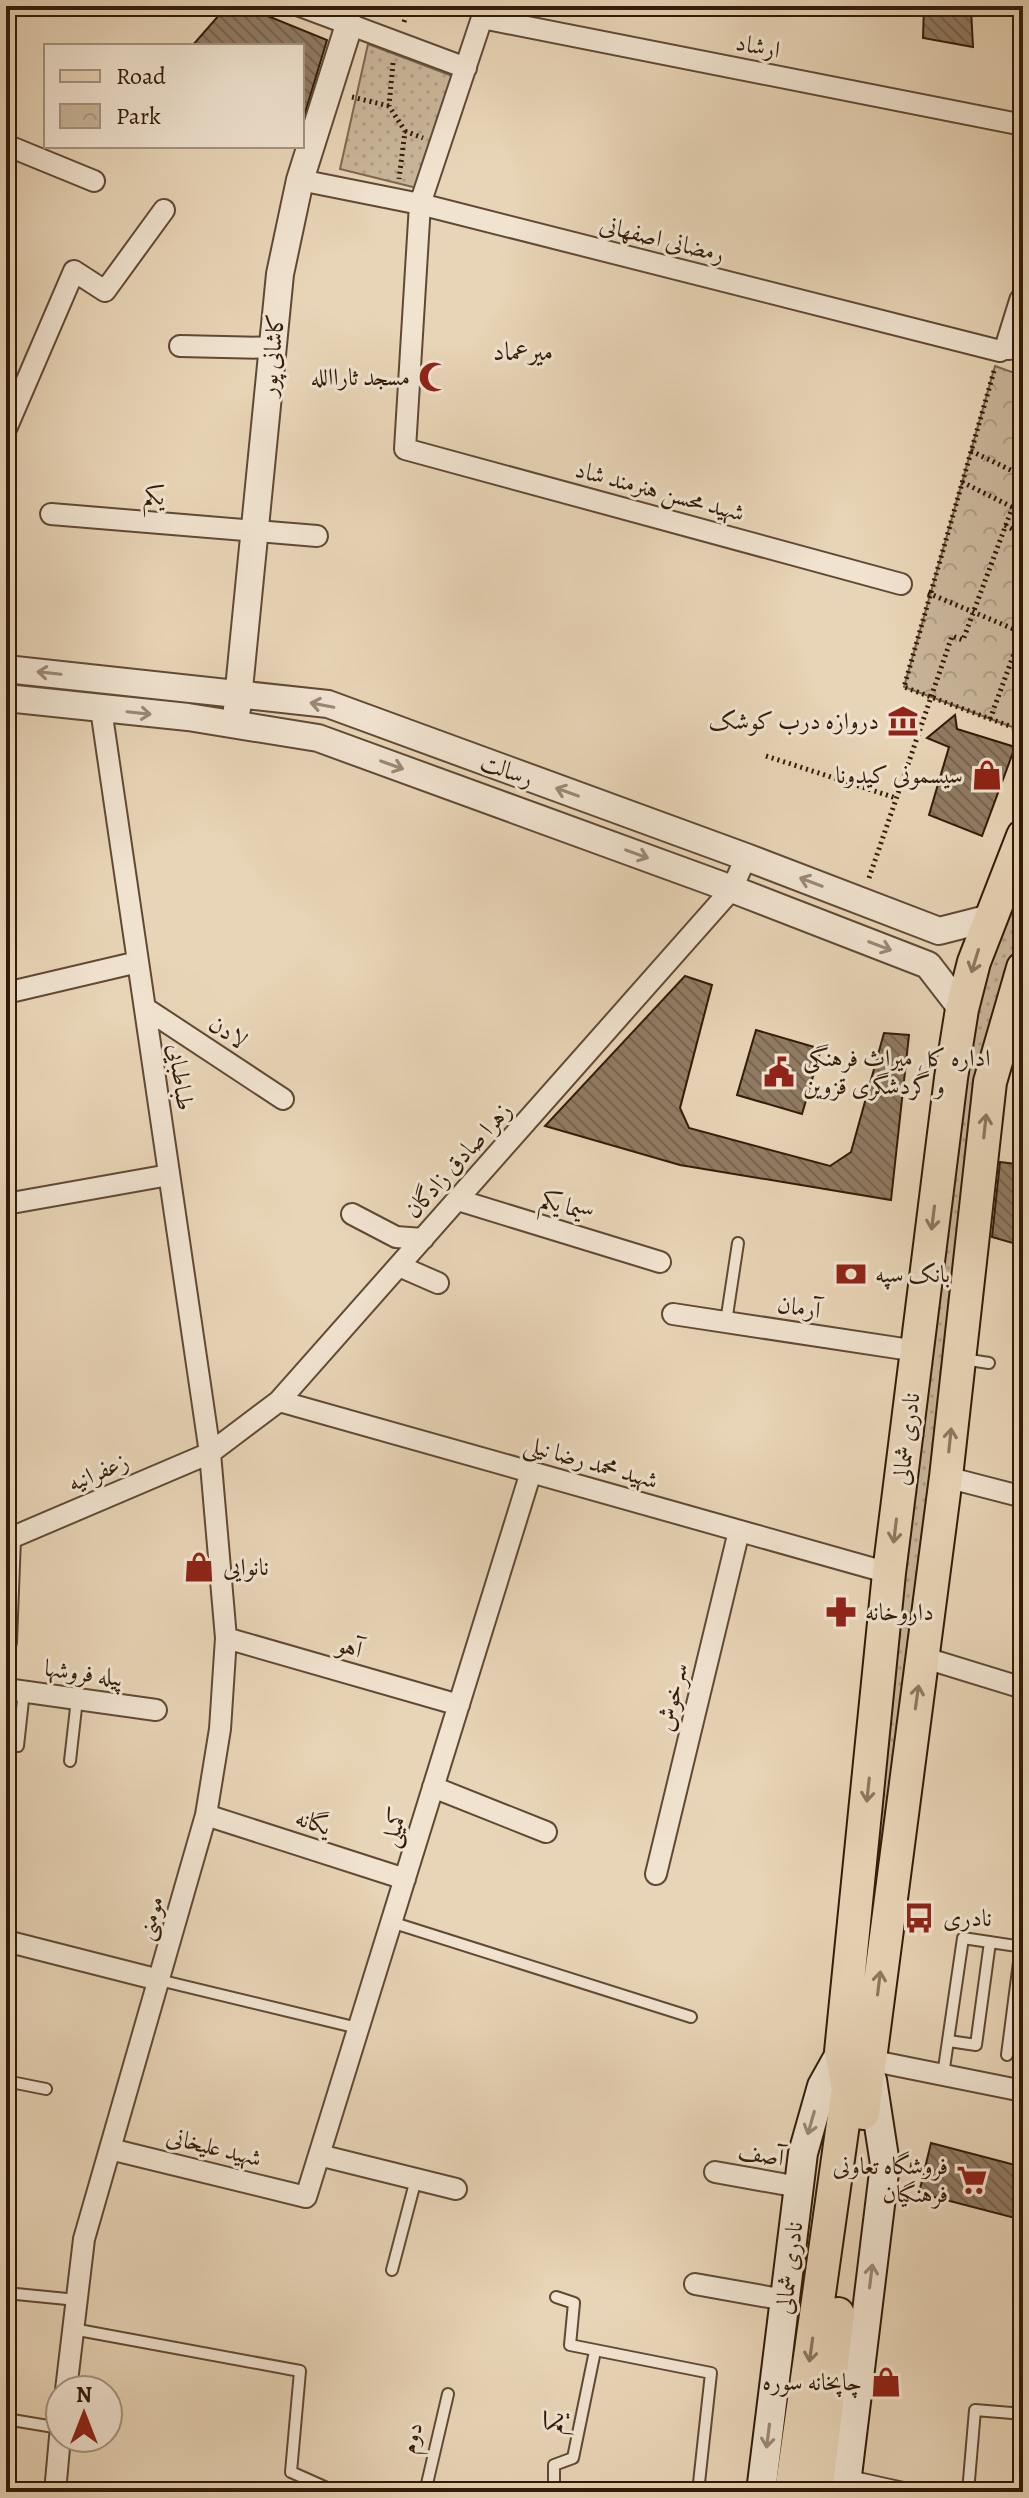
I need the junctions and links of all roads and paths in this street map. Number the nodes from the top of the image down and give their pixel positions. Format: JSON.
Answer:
{"nodes":[{"id":1,"x":300,"y":6,"type":"edge"},
{"id":2,"x":484,"y":12,"type":"edge"},
{"id":3,"x":349,"y":25,"type":"junction"},
{"id":4,"x":394,"y":54,"type":"dead end"},
{"id":5,"x":466,"y":68,"type":"junction"},
{"id":6,"x":328,"y":90,"type":"junction"},
{"id":7,"x":389,"y":106,"type":"junction"},
{"id":8,"x":1023,"y":125,"type":"edge"},
{"id":9,"x":6,"y":145,"type":"edge"},
{"id":10,"x":300,"y":180,"type":"junction"},
{"id":11,"x":94,"y":181,"type":"dead end"},
{"id":12,"x":396,"y":200,"type":"junction"},
{"id":13,"x":420,"y":204,"type":"junction"},
{"id":14,"x":164,"y":210,"type":"dead end"},
{"id":15,"x":1023,"y":301,"type":"edge"},
{"id":16,"x":180,"y":346,"type":"dead end"},
{"id":17,"x":272,"y":348,"type":"junction"},
{"id":18,"x":1004,"y":348,"type":"junction"},
{"id":19,"x":6,"y":429,"type":"edge"},
{"id":20,"x":971,"y":451,"type":"junction"},
{"id":21,"x":1023,"y":477,"type":"edge"},
{"id":22,"x":962,"y":482,"type":"junction"},
{"id":23,"x":1012,"y":507,"type":"junction"},
{"id":24,"x":51,"y":514,"type":"dead end"},
{"id":25,"x":1005,"y":525,"type":"junction"},
{"id":26,"x":254,"y":530,"type":"junction"},
{"id":27,"x":1023,"y":535,"type":"edge"},
{"id":28,"x":317,"y":536,"type":"dead end"},
{"id":29,"x":901,"y":584,"type":"joint"},
{"id":30,"x":930,"y":594,"type":"junction"},
{"id":31,"x":973,"y":612,"type":"junction"},
{"id":32,"x":1023,"y":632,"type":"edge"},
{"id":33,"x":6,"y":669,"type":"edge"},
{"id":34,"x":237,"y":694,"type":"junction"},
{"id":35,"x":929,"y":697,"type":"junction"},
{"id":36,"x":6,"y":698,"type":"edge"},
{"id":37,"x":101,"y":709,"type":"junction"},
{"id":38,"x":990,"y":719,"type":"junction"},
{"id":39,"x":236,"y":724,"type":"junction"},
{"id":40,"x":1023,"y":731,"type":"edge"},
{"id":41,"x":766,"y":756,"type":"dead end"},
{"id":42,"x":896,"y":798,"type":"junction"},
{"id":43,"x":1023,"y":836,"type":"edge"},
{"id":44,"x":746,"y":857,"type":"junction"},
{"id":45,"x":732,"y":889,"type":"junction"},
{"id":46,"x":861,"y":902,"type":"junction"},
{"id":47,"x":990,"y":918,"type":"junction"},
{"id":48,"x":138,"y":962,"type":"junction"},
{"id":49,"x":1023,"y":968,"type":"edge"},
{"id":50,"x":6,"y":993,"type":"edge"},
{"id":51,"x":145,"y":1008,"type":"junction"},
{"id":52,"x":962,"y":1009,"type":"junction"},
{"id":53,"x":283,"y":1099,"type":"dead end"},
{"id":54,"x":169,"y":1175,"type":"junction"},
{"id":55,"x":458,"y":1200,"type":"junction"},
{"id":56,"x":6,"y":1204,"type":"edge"},
{"id":57,"x":352,"y":1214,"type":"dead end"},
{"id":58,"x":423,"y":1239,"type":"junction"},
{"id":59,"x":738,"y":1243,"type":"dead end"},
{"id":60,"x":660,"y":1262,"type":"dead end"},
{"id":61,"x":399,"y":1266,"type":"junction"},
{"id":62,"x":438,"y":1283,"type":"dead end"},
{"id":63,"x":673,"y":1314,"type":"dead end"},
{"id":64,"x":726,"y":1322,"type":"junction"},
{"id":65,"x":917,"y":1351,"type":"junction"},
{"id":66,"x":279,"y":1401,"type":"junction"},
{"id":67,"x":210,"y":1453,"type":"junction"},
{"id":68,"x":531,"y":1472,"type":"junction"},
{"id":69,"x":946,"y":1477,"type":"junction"},
{"id":70,"x":1023,"y":1497,"type":"edge"},
{"id":71,"x":739,"y":1531,"type":"junction"},
{"id":72,"x":8,"y":1539,"type":"edge"},
{"id":73,"x":889,"y":1573,"type":"junction"},
{"id":74,"x":226,"y":1638,"type":"junction"},
{"id":75,"x":6,"y":1642,"type":"edge"},
{"id":76,"x":922,"y":1657,"type":"junction"},
{"id":77,"x":1023,"y":1688,"type":"edge"},
{"id":78,"x":15,"y":1690,"type":"edge"},
{"id":79,"x":77,"y":1699,"type":"junction"},
{"id":80,"x":459,"y":1705,"type":"junction"},
{"id":81,"x":156,"y":1710,"type":"dead end"},
{"id":82,"x":18,"y":1746,"type":"dead end"},
{"id":83,"x":70,"y":1761,"type":"dead end"},
{"id":84,"x":433,"y":1787,"type":"junction"},
{"id":85,"x":206,"y":1815,"type":"junction"},
{"id":86,"x":546,"y":1832,"type":"dead end"},
{"id":87,"x":656,"y":1874,"type":"dead end"},
{"id":88,"x":405,"y":1879,"type":"junction"},
{"id":89,"x":391,"y":1922,"type":"junction"},
{"id":90,"x":9,"y":1942,"type":"edge"},
{"id":91,"x":990,"y":1942,"type":"junction"},
{"id":92,"x":1022,"y":1947,"type":"edge"},
{"id":93,"x":6,"y":1971,"type":"edge"},
{"id":94,"x":159,"y":1980,"type":"junction"},
{"id":95,"x":691,"y":2017,"type":"dead end"},
{"id":96,"x":358,"y":2028,"type":"junction"},
{"id":97,"x":949,"y":2041,"type":"junction"},
{"id":98,"x":1007,"y":2055,"type":"dead end"},
{"id":99,"x":855,"y":2056,"type":"junction"},
{"id":100,"x":943,"y":2075,"type":"junction"},
{"id":101,"x":6,"y":2081,"type":"edge"},
{"id":102,"x":46,"y":2089,"type":"dead end"},
{"id":103,"x":1023,"y":2091,"type":"edge"},
{"id":104,"x":110,"y":2149,"type":"junction"},
{"id":105,"x":319,"y":2155,"type":"junction"},
{"id":106,"x":715,"y":2172,"type":"dead end"},
{"id":107,"x":416,"y":2179,"type":"junction"},
{"id":108,"x":799,"y":2187,"type":"junction"},
{"id":109,"x":456,"y":2189,"type":"dead end"},
{"id":110,"x":306,"y":2197,"type":"joint"},
{"id":111,"x":392,"y":2270,"type":"dead end"},
{"id":112,"x":695,"y":2284,"type":"dead end"},
{"id":113,"x":6,"y":2293,"type":"edge"},
{"id":114,"x":556,"y":2297,"type":"dead end"},
{"id":115,"x":77,"y":2300,"type":"junction"},
{"id":116,"x":785,"y":2300,"type":"junction"},
{"id":117,"x":73,"y":2329,"type":"junction"},
{"id":118,"x":595,"y":2351,"type":"junction"},
{"id":119,"x":68,"y":2374,"type":"edge"},
{"id":120,"x":448,"y":2394,"type":"dead end"},
{"id":121,"x":1023,"y":2414,"type":"edge"},
{"id":122,"x":6,"y":2419,"type":"edge"},
{"id":123,"x":44,"y":2425,"type":"edge"},
{"id":124,"x":58,"y":2454,"type":"edge"},
{"id":125,"x":846,"y":2484,"type":"edge"},
{"id":126,"x":55,"y":2492,"type":"edge"},
{"id":127,"x":336,"y":2492,"type":"edge"},
{"id":128,"x":422,"y":2492,"type":"edge"},
{"id":129,"x":554,"y":2492,"type":"edge"},
{"id":130,"x":698,"y":2492,"type":"edge"},
{"id":131,"x":761,"y":2492,"type":"edge"},
{"id":132,"x":791,"y":2492,"type":"edge"},
{"id":133,"x":816,"y":2492,"type":"edge"},
{"id":134,"x":922,"y":2492,"type":"edge"},
{"id":135,"x":968,"y":2492,"type":"edge"}],
"edges":[{"from":1,"to":3,"type":"street"},
{"from":2,"to":5,"type":"street"},
{"from":2,"to":8,"type":"street","name":"ارشاد"},
{"from":3,"to":5,"type":"street"},
{"from":3,"to":6,"type":"street","name":"کاشانی پور"},
{"from":4,"to":7,"type":"path"},
{"from":5,"to":13,"type":"street"},
{"from":6,"to":7,"type":"path"},
{"from":6,"to":10,"type":"street","name":"کاشانی پور"},
{"from":7,"to":12,"type":"path"},
{"from":9,"to":11,"type":"street"},
{"from":10,"to":12,"type":"street","name":"رمضانی اصفهانی"},
{"from":10,"to":17,"type":"street","name":"کاشانی پور"},
{"from":12,"to":13,"type":"street","name":"رمضانی اصفهانی"},
{"from":13,"to":18,"type":"street","name":"رمضانی اصفهانی"},
{"from":13,"to":29,"type":"street","name":"شهید محسن هنرمند شاد"},
{"from":14,"to":19,"type":"street"},
{"from":15,"to":18,"type":"street"},
{"from":16,"to":17,"type":"street"},
{"from":17,"to":26,"type":"street","name":"کاشانی پور"},
{"from":18,"to":20,"type":"path"},
{"from":20,"to":21,"type":"path"},
{"from":20,"to":22,"type":"path"},
{"from":21,"to":23,"type":"path"},
{"from":22,"to":23,"type":"path"},
{"from":22,"to":30,"type":"path"},
{"from":23,"to":25,"type":"path"},
{"from":24,"to":26,"type":"street","name":"یکم"},
{"from":25,"to":27,"type":"path"},
{"from":25,"to":31,"type":"path"},
{"from":26,"to":28,"type":"street"},
{"from":26,"to":34,"type":"street","name":"کاشانی پور"},
{"from":29,"to":30,"type":"path"},
{"from":30,"to":31,"type":"path"},
{"from":30,"to":35,"type":"path"},
{"from":31,"to":32,"type":"path"},
{"from":31,"to":35,"type":"path"},
{"from":32,"to":38,"type":"path"},
{"from":34,"to":33,"type":"street","name":"رسالت","one_way":true},
{"from":34,"to":39,"type":"street","name":"کاشانی پور"},
{"from":44,"to":34,"type":"street","name":"رسالت","one_way":true},
{"from":35,"to":38,"type":"path"},
{"from":35,"to":42,"type":"path"},
{"from":36,"to":37,"type":"street","name":"رسالت"},
{"from":37,"to":39,"type":"street","name":"رسالت","one_way":true},
{"from":37,"to":48,"type":"street","name":"طباطبایی"},
{"from":38,"to":40,"type":"path"},
{"from":39,"to":45,"type":"street","name":"رسالت","one_way":true},
{"from":41,"to":42,"type":"path"},
{"from":42,"to":46,"type":"path"},
{"from":43,"to":47,"type":"main road","name":"نادری شمالی"},
{"from":44,"to":45,"type":"street","name":"زهرا صادق زادگان"},
{"from":46,"to":44,"type":"street","name":"رسالت","one_way":true},
{"from":45,"to":52,"type":"street","name":"رسالت","one_way":true},
{"from":45,"to":55,"type":"street","name":"زهرا صادق زادگان"},
{"from":46,"to":47,"type":"street","name":"رسالت"},
{"from":47,"to":52,"type":"main road","name":"نادری شمالی","one_way":true},
{"from":48,"to":50,"type":"street"},
{"from":48,"to":51,"type":"street","name":"طباطبایی"},
{"from":69,"to":49,"type":"main road","name":"نادری شمالی","one_way":true},
{"from":51,"to":53,"type":"street","name":"لادن"},
{"from":51,"to":54,"type":"street","name":"طباطبایی"},
{"from":52,"to":65,"type":"main road","name":"نادری شمالی","one_way":true},
{"from":54,"to":56,"type":"street"},
{"from":54,"to":67,"type":"street","name":"طباطبایی"},
{"from":55,"to":58,"type":"street","name":"زهرا صادق زادگان"},
{"from":55,"to":60,"type":"street","name":"سیما یکم"},
{"from":57,"to":58,"type":"street"},
{"from":58,"to":61,"type":"street","name":"زهرا صادق زادگان"},
{"from":59,"to":64,"type":"lane"},
{"from":61,"to":62,"type":"street"},
{"from":61,"to":66,"type":"street","name":"زهرا صادق زادگان"},
{"from":63,"to":64,"type":"street","name":"آرمان"},
{"from":64,"to":65,"type":"street","name":"آرمان"},
{"from":65,"to":73,"type":"main road","name":"نادری شمالی","one_way":true},
{"from":66,"to":67,"type":"street","name":"زهرا صادق زادگان"},
{"from":66,"to":68,"type":"street","name":"شهید محمد رضا نیلی"},
{"from":67,"to":72,"type":"street","name":"زعفرانیه"},
{"from":67,"to":74,"type":"street","name":"مومنی"},
{"from":68,"to":71,"type":"street","name":"شهید محمد رضا نیلی"},
{"from":68,"to":80,"type":"street","name":"کمیلی"},
{"from":69,"to":70,"type":"street"},
{"from":69,"to":76,"type":"main road","name":"نادری شمالی"},
{"from":71,"to":73,"type":"street","name":"شهید محمد رضا نیلی"},
{"from":71,"to":87,"type":"street","name":"سرخوش"},
{"from":72,"to":75,"type":"street"},
{"from":73,"to":99,"type":"main road","name":"نادری شمالی","one_way":true},
{"from":74,"to":80,"type":"street","name":"آهو"},
{"from":74,"to":85,"type":"street","name":"مومنی"},
{"from":76,"to":77,"type":"street"},
{"from":99,"to":76,"type":"main road","name":"نادری شمالی","one_way":true},
{"from":78,"to":79,"type":"street","name":"پیله فروشها"},
{"from":78,"to":82,"type":"lane"},
{"from":79,"to":81,"type":"street","name":"پیله فروشها"},
{"from":79,"to":83,"type":"lane"},
{"from":80,"to":84,"type":"street","name":"کمیلی"},
{"from":84,"to":86,"type":"street"},
{"from":84,"to":88,"type":"street","name":"کمیلی"},
{"from":85,"to":88,"type":"street","name":"یگانه"},
{"from":85,"to":94,"type":"street","name":"مومنی"},
{"from":88,"to":89,"type":"street","name":"کمیلی"},
{"from":89,"to":95,"type":"lane"},
{"from":89,"to":96,"type":"street","name":"کمیلی"},
{"from":90,"to":93,"type":"lane"},
{"from":90,"to":94,"type":"street"},
{"from":91,"to":92,"type":"lane"},
{"from":91,"to":97,"type":"lane"},
{"from":91,"to":97,"type":"lane"},
{"from":92,"to":98,"type":"lane"},
{"from":94,"to":96,"type":"lane"},
{"from":94,"to":104,"type":"street","name":"مومنی"},
{"from":96,"to":105,"type":"street","name":"کمیلی"},
{"from":97,"to":100,"type":"lane"},
{"from":99,"to":100,"type":"street"},
{"from":99,"to":108,"type":"main road","name":"نادری شمالی","one_way":true},
{"from":125,"to":99,"type":"main road","name":"نادری شمالی","one_way":true},
{"from":99,"to":132,"type":"main road","name":"نادری شمالی","one_way":true},
{"from":99,"to":133,"type":"main road","name":"نادری شمالی"},
{"from":100,"to":103,"type":"street"},
{"from":101,"to":102,"type":"lane"},
{"from":104,"to":110,"type":"street","name":"شهید علیخانی"},
{"from":104,"to":115,"type":"street","name":"مومنی"},
{"from":105,"to":107,"type":"street"},
{"from":105,"to":110,"type":"street","name":"کمیلی"},
{"from":106,"to":108,"type":"street","name":"آصف"},
{"from":107,"to":109,"type":"street"},
{"from":107,"to":111,"type":"lane"},
{"from":108,"to":116,"type":"main road","name":"نادری شمالی"},
{"from":112,"to":116,"type":"street"},
{"from":113,"to":115,"type":"lane"},
{"from":114,"to":118,"type":"lane"},
{"from":115,"to":117,"type":"street","name":"مومنی"},
{"from":116,"to":131,"type":"main road","name":"نادری شمالی","one_way":true},
{"from":117,"to":119,"type":"street","name":"مومنی"},
{"from":117,"to":127,"type":"lane"},
{"from":118,"to":129,"type":"lane","name":"یکم"},
{"from":118,"to":130,"type":"lane"},
{"from":120,"to":128,"type":"lane","name":"دوم"},
{"from":121,"to":135,"type":"lane"},
{"from":122,"to":123,"type":"lane"},
{"from":124,"to":126,"type":"street"},
{"from":125,"to":134,"type":"lane"}]}
